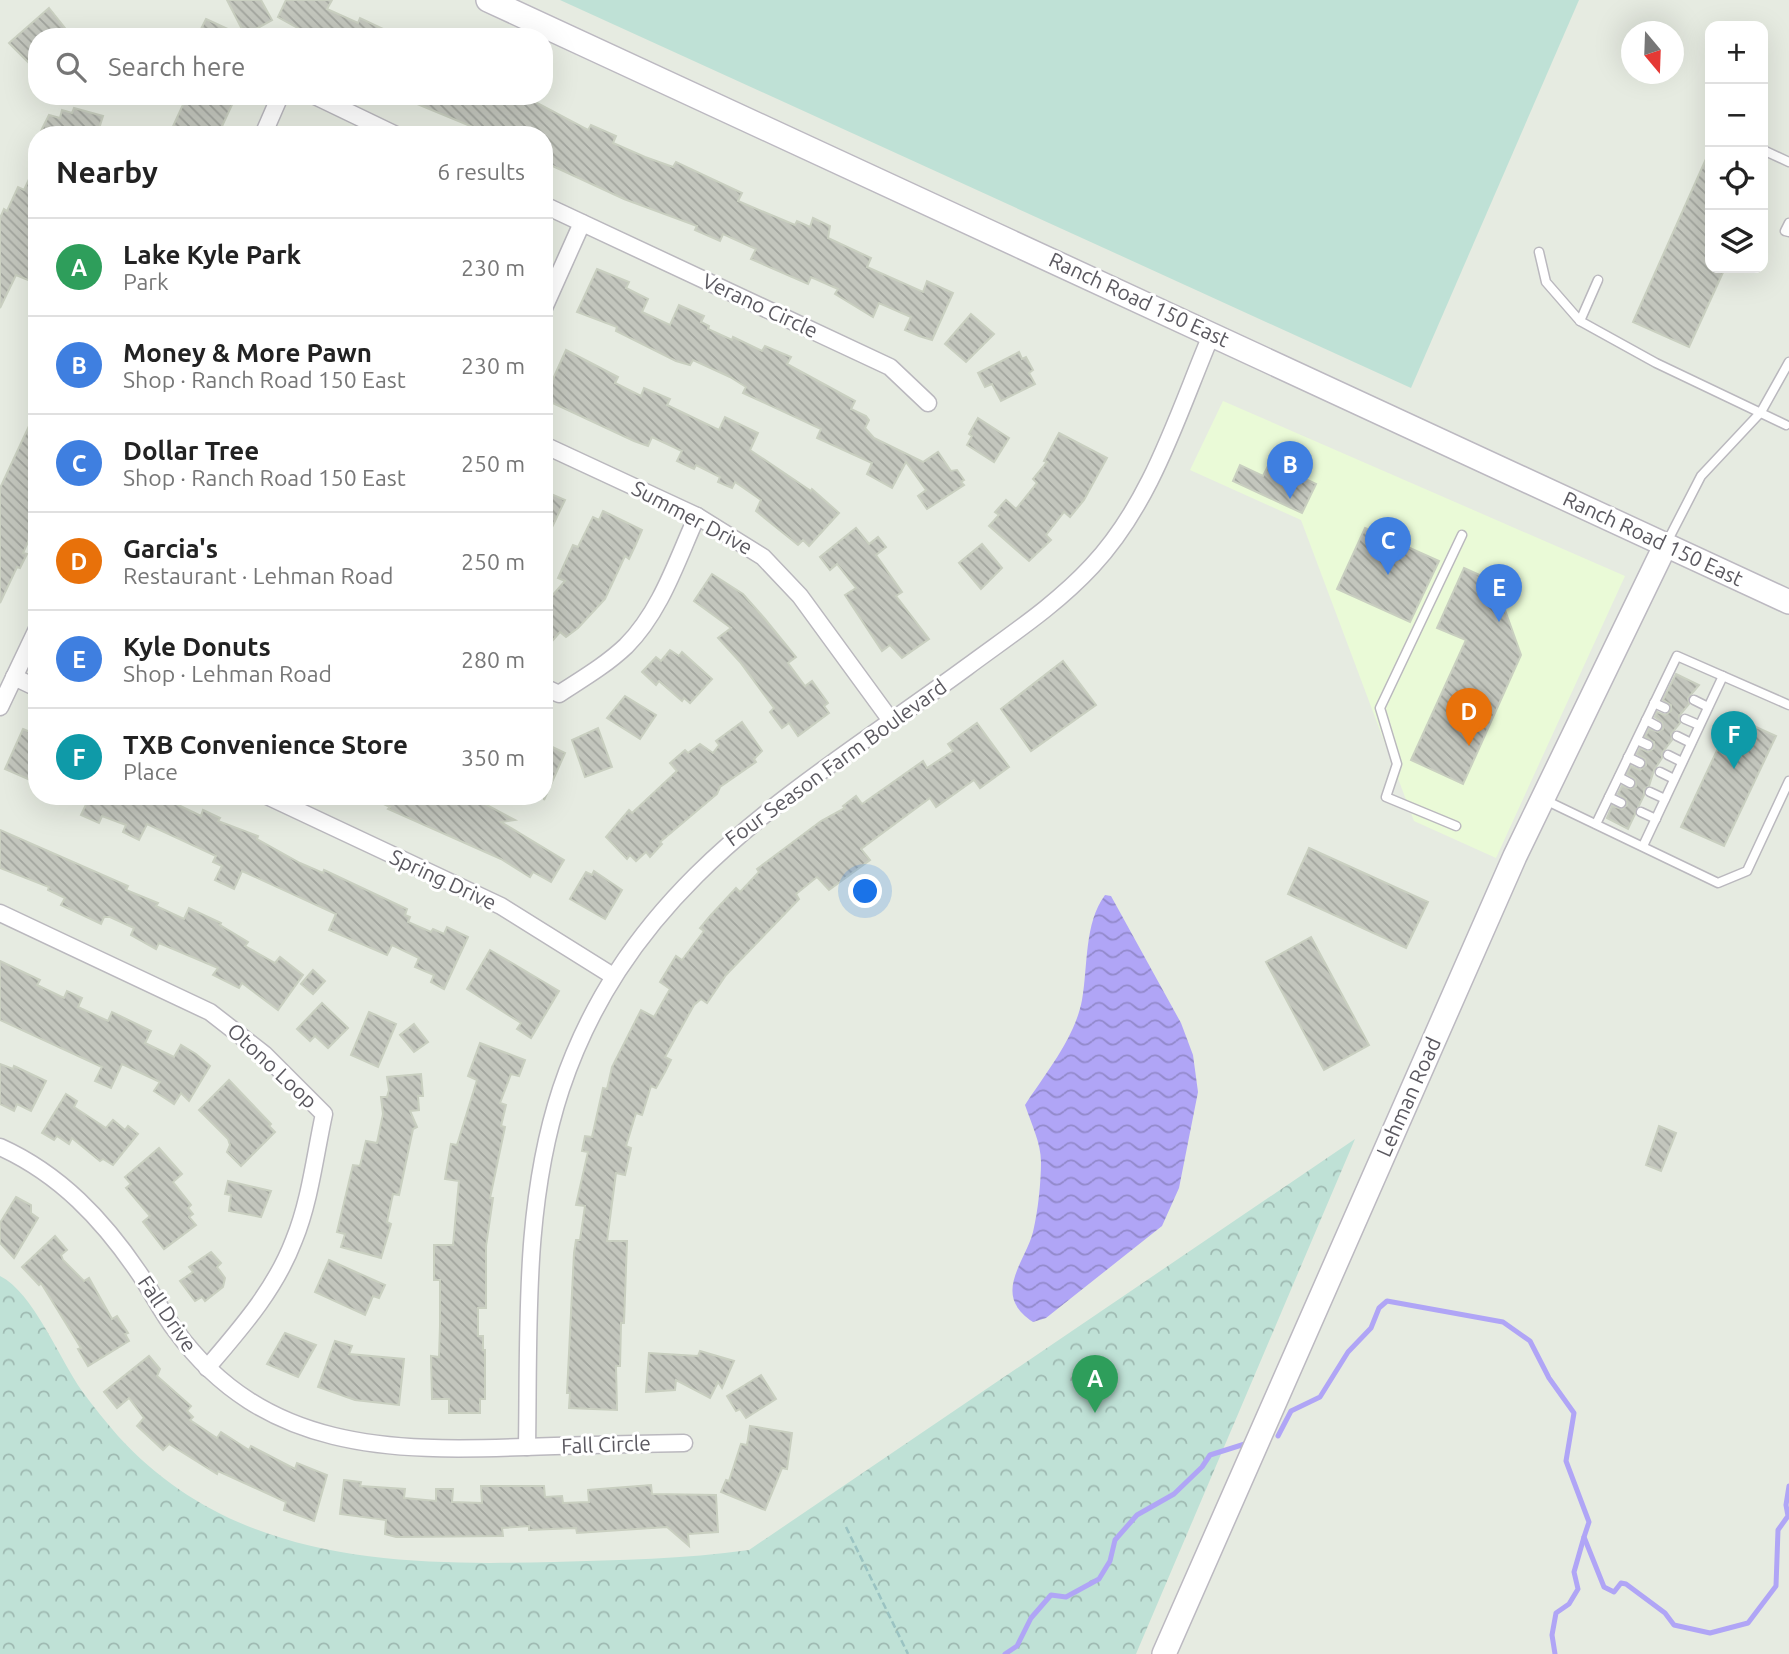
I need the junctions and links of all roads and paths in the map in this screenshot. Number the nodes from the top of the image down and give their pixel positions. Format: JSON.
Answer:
{"nodes":[{"id":1,"x":488,"y":0,"type":"edge"},
{"id":2,"x":549,"y":28,"type":"edge"},
{"id":3,"x":553,"y":30,"type":"edge"},
{"id":4,"x":276,"y":105,"type":"edge"},
{"id":5,"x":334,"y":105,"type":"edge"},
{"id":6,"x":266,"y":126,"type":"edge"},
{"id":7,"x":378,"y":126,"type":"edge"},
{"id":8,"x":1768,"y":152,"type":"edge"},
{"id":9,"x":1789,"y":162,"type":"edge"},
{"id":10,"x":553,"y":209,"type":"edge"},
{"id":11,"x":582,"y":223,"type":"junction"},
{"id":12,"x":1789,"y":223,"type":"edge"},
{"id":13,"x":1789,"y":232,"type":"edge"},
{"id":14,"x":1539,"y":252,"type":"dead end"},
{"id":15,"x":1598,"y":280,"type":"dead end"},
{"id":16,"x":553,"y":287,"type":"edge"},
{"id":17,"x":1580,"y":321,"type":"junction"},
{"id":18,"x":1212,"y":333,"type":"junction"},
{"id":19,"x":1789,"y":362,"type":"edge"},
{"id":20,"x":928,"y":403,"type":"dead end"},
{"id":21,"x":1761,"y":412,"type":"junction"},
{"id":22,"x":1786,"y":425,"type":"dead end"},
{"id":23,"x":553,"y":449,"type":"edge"},
{"id":24,"x":697,"y":516,"type":"junction"},
{"id":25,"x":1462,"y":535,"type":"dead end"},
{"id":26,"x":1665,"y":546,"type":"junction"},
{"id":27,"x":1789,"y":602,"type":"edge"},
{"id":28,"x":28,"y":648,"type":"edge"},
{"id":29,"x":1723,"y":676,"type":"junction"},
{"id":30,"x":14,"y":677,"type":"junction"},
{"id":31,"x":28,"y":684,"type":"edge"},
{"id":32,"x":1663,"y":685,"type":"junction"},
{"id":33,"x":1674,"y":690,"type":"dead end"},
{"id":34,"x":553,"y":691,"type":"edge"},
{"id":35,"x":1694,"y":700,"type":"dead end"},
{"id":36,"x":1654,"y":703,"type":"junction"},
{"id":37,"x":1789,"y":705,"type":"edge"},
{"id":38,"x":0,"y":707,"type":"edge"},
{"id":39,"x":1708,"y":707,"type":"junction"},
{"id":40,"x":1665,"y":709,"type":"dead end"},
{"id":41,"x":1685,"y":719,"type":"dead end"},
{"id":42,"x":1646,"y":720,"type":"junction"},
{"id":43,"x":892,"y":722,"type":"junction"},
{"id":44,"x":1657,"y":726,"type":"dead end"},
{"id":45,"x":1699,"y":726,"type":"junction"},
{"id":46,"x":1677,"y":736,"type":"dead end"},
{"id":47,"x":1637,"y":740,"type":"junction"},
{"id":48,"x":1691,"y":743,"type":"junction"},
{"id":49,"x":1648,"y":746,"type":"dead end"},
{"id":50,"x":1668,"y":755,"type":"dead end"},
{"id":51,"x":1629,"y":757,"type":"junction"},
{"id":52,"x":1682,"y":762,"type":"junction"},
{"id":53,"x":1640,"y":763,"type":"dead end"},
{"id":54,"x":1660,"y":772,"type":"dead end"},
{"id":55,"x":1619,"y":777,"type":"junction"},
{"id":56,"x":1674,"y":779,"type":"junction"},
{"id":57,"x":1789,"y":781,"type":"edge"},
{"id":58,"x":1630,"y":783,"type":"dead end"},
{"id":59,"x":1650,"y":792,"type":"dead end"},
{"id":60,"x":1609,"y":797,"type":"junction"},
{"id":61,"x":1543,"y":799,"type":"junction"},
{"id":62,"x":1665,"y":799,"type":"junction"},
{"id":63,"x":1621,"y":803,"type":"dead end"},
{"id":64,"x":286,"y":805,"type":"edge"},
{"id":65,"x":1641,"y":812,"type":"dead end"},
{"id":66,"x":1656,"y":819,"type":"junction"},
{"id":67,"x":1596,"y":824,"type":"junction"},
{"id":68,"x":1456,"y":826,"type":"dead end"},
{"id":69,"x":1643,"y":846,"type":"junction"},
{"id":70,"x":0,"y":913,"type":"edge"},
{"id":71,"x":613,"y":976,"type":"junction"},
{"id":72,"x":0,"y":1147,"type":"edge"},
{"id":73,"x":207,"y":1368,"type":"junction"},
{"id":74,"x":684,"y":1443,"type":"dead end"},
{"id":75,"x":527,"y":1447,"type":"junction"},
{"id":76,"x":846,"y":1527,"type":"dead end"},
{"id":77,"x":908,"y":1654,"type":"edge"},
{"id":78,"x":1164,"y":1654,"type":"edge"}],
"edges":[{"from":1,"to":2,"type":"main road","name":"Ranch Road 150 East"},
{"from":3,"to":18,"type":"main road","name":"Ranch Road 150 East"},
{"from":4,"to":6,"type":"street"},
{"from":5,"to":7,"type":"street"},
{"from":8,"to":9,"type":"lane"},
{"from":10,"to":11,"type":"street","name":"Verano Circle"},
{"from":11,"to":16,"type":"street"},
{"from":11,"to":20,"type":"street","name":"Verano Circle"},
{"from":12,"to":13,"type":"lane"},
{"from":14,"to":17,"type":"lane"},
{"from":15,"to":17,"type":"lane"},
{"from":17,"to":21,"type":"lane"},
{"from":18,"to":26,"type":"main road","name":"Ranch Road 150 East"},
{"from":18,"to":43,"type":"street","name":"Four Season Farm Boulevard"},
{"from":19,"to":21,"type":"lane"},
{"from":21,"to":22,"type":"lane"},
{"from":21,"to":26,"type":"lane"},
{"from":23,"to":24,"type":"street","name":"Summer Drive"},
{"from":24,"to":34,"type":"street"},
{"from":24,"to":43,"type":"street","name":"Summer Drive"},
{"from":25,"to":68,"type":"lane"},
{"from":26,"to":27,"type":"main road","name":"Ranch Road 150 East"},
{"from":26,"to":61,"type":"main road","name":"Lehman Road"},
{"from":28,"to":30,"type":"street"},
{"from":29,"to":32,"type":"lane"},
{"from":29,"to":37,"type":"lane"},
{"from":29,"to":39,"type":"lane"},
{"from":30,"to":31,"type":"street"},
{"from":30,"to":38,"type":"street"},
{"from":32,"to":33,"type":"lane"},
{"from":32,"to":36,"type":"lane"},
{"from":35,"to":39,"type":"lane"},
{"from":36,"to":40,"type":"lane"},
{"from":36,"to":42,"type":"lane"},
{"from":39,"to":45,"type":"lane"},
{"from":41,"to":45,"type":"lane"},
{"from":42,"to":44,"type":"lane"},
{"from":42,"to":47,"type":"lane"},
{"from":43,"to":71,"type":"street","name":"Four Season Farm Boulevard"},
{"from":45,"to":48,"type":"lane"},
{"from":46,"to":48,"type":"lane"},
{"from":47,"to":49,"type":"lane"},
{"from":47,"to":51,"type":"lane"},
{"from":48,"to":52,"type":"lane"},
{"from":50,"to":52,"type":"lane"},
{"from":51,"to":53,"type":"lane"},
{"from":51,"to":55,"type":"lane"},
{"from":52,"to":56,"type":"lane"},
{"from":54,"to":56,"type":"lane"},
{"from":55,"to":58,"type":"lane"},
{"from":55,"to":60,"type":"lane"},
{"from":56,"to":62,"type":"lane"},
{"from":57,"to":69,"type":"lane"},
{"from":59,"to":62,"type":"lane"},
{"from":60,"to":63,"type":"lane"},
{"from":60,"to":67,"type":"lane"},
{"from":61,"to":67,"type":"lane"},
{"from":61,"to":78,"type":"main road","name":"Lehman Road"},
{"from":62,"to":66,"type":"lane"},
{"from":64,"to":71,"type":"street","name":"Spring Drive"},
{"from":65,"to":66,"type":"lane"},
{"from":66,"to":69,"type":"lane"},
{"from":67,"to":69,"type":"lane"},
{"from":70,"to":73,"type":"street","name":"Otono Loop"},
{"from":71,"to":75,"type":"street","name":"Four Season Farm Boulevard"},
{"from":72,"to":73,"type":"street","name":"Fall Drive"},
{"from":73,"to":75,"type":"street","name":"Fall Drive"},
{"from":74,"to":75,"type":"street","name":"Fall Circle"},
{"from":76,"to":77,"type":"path"}]}
